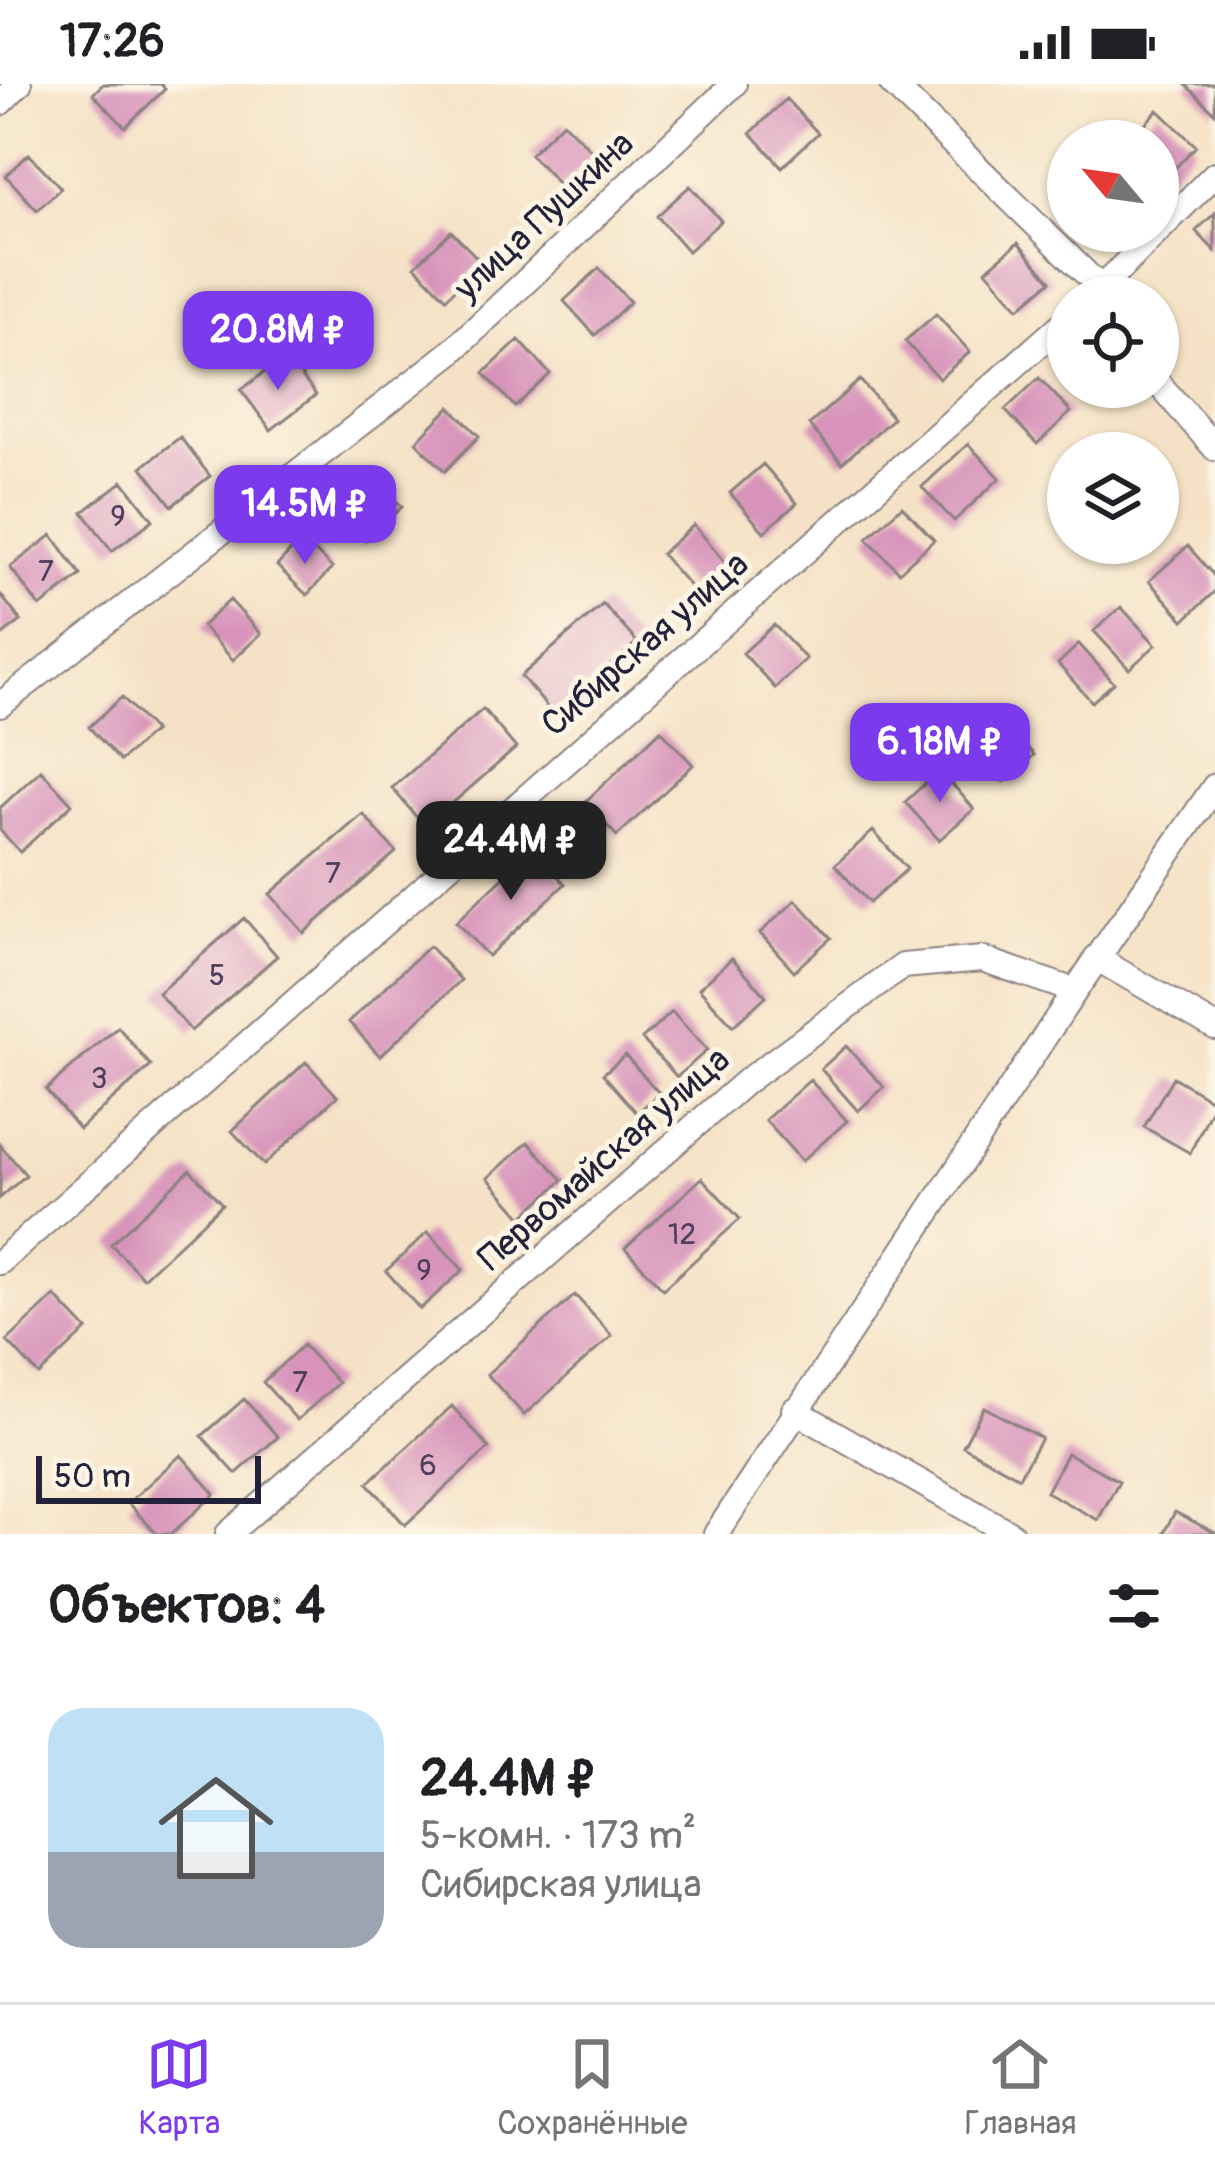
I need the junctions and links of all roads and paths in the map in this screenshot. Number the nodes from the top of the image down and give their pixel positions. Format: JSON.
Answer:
{"nodes":[{"id":1,"x":19,"y":84,"type":"edge"},
{"id":2,"x":734,"y":84,"type":"edge"},
{"id":3,"x":892,"y":84,"type":"edge"},
{"id":4,"x":0,"y":103,"type":"edge"},
{"id":5,"x":1215,"y":174,"type":"edge"},
{"id":6,"x":1081,"y":276,"type":"edge"},
{"id":7,"x":1113,"y":276,"type":"edge"},
{"id":8,"x":1047,"y":338,"type":"edge"},
{"id":9,"x":1179,"y":407,"type":"edge"},
{"id":10,"x":1215,"y":448,"type":"edge"},
{"id":11,"x":0,"y":705,"type":"edge"},
{"id":12,"x":1215,"y":786,"type":"edge"},
{"id":13,"x":1096,"y":958,"type":"junction"},
{"id":14,"x":1075,"y":991,"type":"junction"},
{"id":15,"x":1215,"y":1027,"type":"edge"},
{"id":16,"x":0,"y":1262,"type":"edge"},
{"id":17,"x":794,"y":1410,"type":"junction"},
{"id":18,"x":227,"y":1534,"type":"edge"},
{"id":19,"x":716,"y":1534,"type":"edge"},
{"id":20,"x":1011,"y":1534,"type":"edge"}],
"edges":[{"from":1,"to":4,"type":"street"},
{"from":2,"to":11,"type":"street","name":"улица Пушкина"},
{"from":3,"to":6,"type":"street"},
{"from":5,"to":7,"type":"street"},
{"from":8,"to":16,"type":"street","name":"Сибирская улица"},
{"from":9,"to":10,"type":"street"},
{"from":12,"to":13,"type":"street"},
{"from":13,"to":14,"type":"street"},
{"from":13,"to":15,"type":"street"},
{"from":14,"to":17,"type":"street"},
{"from":14,"to":18,"type":"street","name":"Первомайская улица"},
{"from":17,"to":19,"type":"street"},
{"from":17,"to":20,"type":"street"}]}
